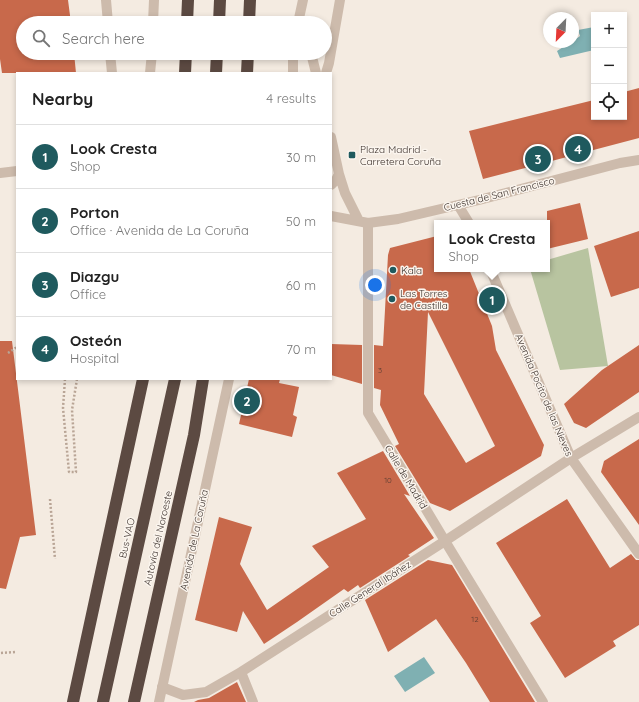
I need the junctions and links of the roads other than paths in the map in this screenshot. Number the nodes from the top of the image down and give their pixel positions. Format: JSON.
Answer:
{"nodes":[{"id":1,"x":106,"y":0,"type":"edge"},
{"id":2,"x":154,"y":0,"type":"edge"},
{"id":3,"x":188,"y":0,"type":"edge"},
{"id":4,"x":220,"y":0,"type":"edge"},
{"id":5,"x":250,"y":0,"type":"edge"},
{"id":6,"x":340,"y":0,"type":"edge"},
{"id":7,"x":303,"y":2,"type":"edge"},
{"id":8,"x":107,"y":16,"type":"edge"},
{"id":9,"x":153,"y":16,"type":"edge"},
{"id":10,"x":188,"y":16,"type":"edge"},
{"id":11,"x":219,"y":16,"type":"edge"},
{"id":12,"x":249,"y":16,"type":"edge"},
{"id":13,"x":300,"y":16,"type":"edge"},
{"id":14,"x":305,"y":16,"type":"edge"},
{"id":15,"x":332,"y":46,"type":"edge"},
{"id":16,"x":111,"y":60,"type":"edge"},
{"id":17,"x":151,"y":60,"type":"edge"},
{"id":18,"x":186,"y":60,"type":"edge"},
{"id":19,"x":217,"y":60,"type":"edge"},
{"id":20,"x":247,"y":60,"type":"edge"},
{"id":21,"x":293,"y":60,"type":"edge"},
{"id":22,"x":312,"y":60,"type":"edge"},
{"id":23,"x":330,"y":60,"type":"edge"},
{"id":24,"x":112,"y":72,"type":"edge"},
{"id":25,"x":150,"y":72,"type":"edge"},
{"id":26,"x":185,"y":72,"type":"edge"},
{"id":27,"x":216,"y":72,"type":"edge"},
{"id":28,"x":246,"y":72,"type":"edge"},
{"id":29,"x":293,"y":72,"type":"edge"},
{"id":30,"x":316,"y":72,"type":"edge"},
{"id":31,"x":326,"y":72,"type":"edge"},
{"id":32,"x":332,"y":142,"type":"edge"},
{"id":33,"x":639,"y":160,"type":"edge"},
{"id":34,"x":16,"y":171,"type":"edge"},
{"id":35,"x":0,"y":173,"type":"edge"},
{"id":36,"x":339,"y":174,"type":"junction"},
{"id":37,"x":332,"y":184,"type":"edge"},
{"id":38,"x":458,"y":205,"type":"junction"},
{"id":39,"x":332,"y":216,"type":"edge"},
{"id":40,"x":467,"y":220,"type":"edge"},
{"id":41,"x":364,"y":222,"type":"junction"},
{"id":42,"x":491,"y":272,"type":"edge"},
{"id":43,"x":143,"y":380,"type":"edge"},
{"id":44,"x":175,"y":380,"type":"edge"},
{"id":45,"x":203,"y":380,"type":"edge"},
{"id":46,"x":229,"y":380,"type":"edge"},
{"id":47,"x":639,"y":417,"type":"edge"},
{"id":48,"x":570,"y":458,"type":"junction"},
{"id":49,"x":445,"y":541,"type":"junction"},
{"id":50,"x":639,"y":554,"type":"edge"},
{"id":51,"x":241,"y":672,"type":"junction"},
{"id":52,"x":162,"y":687,"type":"junction"},
{"id":53,"x":73,"y":702,"type":"edge"},
{"id":54,"x":103,"y":702,"type":"edge"},
{"id":55,"x":134,"y":702,"type":"edge"},
{"id":56,"x":160,"y":702,"type":"edge"},
{"id":57,"x":253,"y":702,"type":"edge"},
{"id":58,"x":543,"y":702,"type":"edge"}],
"edges":[{"from":1,"to":8,"type":"street"},
{"from":2,"to":9,"type":"street"},
{"from":3,"to":10,"type":"highway"},
{"from":4,"to":11,"type":"highway"},
{"from":5,"to":12,"type":"highway"},
{"from":6,"to":15,"type":"street"},
{"from":7,"to":13,"type":"street"},
{"from":7,"to":14,"type":"street"},
{"from":16,"to":24,"type":"street"},
{"from":17,"to":25,"type":"street"},
{"from":18,"to":26,"type":"highway"},
{"from":19,"to":27,"type":"highway"},
{"from":20,"to":28,"type":"highway"},
{"from":21,"to":29,"type":"street"},
{"from":22,"to":30,"type":"street"},
{"from":23,"to":31,"type":"street"},
{"from":32,"to":36,"type":"street"},
{"from":33,"to":38,"type":"street","name":"Cuesta de San Francisco"},
{"from":34,"to":35,"type":"street"},
{"from":36,"to":37,"type":"street"},
{"from":36,"to":41,"type":"street"},
{"from":38,"to":40,"type":"street"},
{"from":38,"to":41,"type":"street","name":"Cuesta de San Francisco"},
{"from":39,"to":41,"type":"street","name":"Cuesta de San Francisco"},
{"from":41,"to":49,"type":"street","name":"Calle de Madrid"},
{"from":42,"to":48,"type":"street","name":"Avenida Pocito de las Nieves"},
{"from":43,"to":53,"type":"highway"},
{"from":44,"to":54,"type":"highway","name":"Bus-VAO"},
{"from":45,"to":55,"type":"highway","name":"Autovía del Noroeste"},
{"from":46,"to":52,"type":"street","name":"Avenida de La Coruña"},
{"from":47,"to":48,"type":"street","name":"Calle General Ibáñez"},
{"from":48,"to":49,"type":"street","name":"Calle General Ibáñez"},
{"from":48,"to":50,"type":"street","name":"Avenida Pocito de las Nieves"},
{"from":49,"to":51,"type":"street","name":"Calle General Ibáñez"},
{"from":49,"to":58,"type":"street","name":"Calle de Madrid"},
{"from":51,"to":52,"type":"street","name":"Calle General Ibáñez"},
{"from":51,"to":57,"type":"street"},
{"from":52,"to":56,"type":"street","name":"Avenida de La Coruña"}]}
